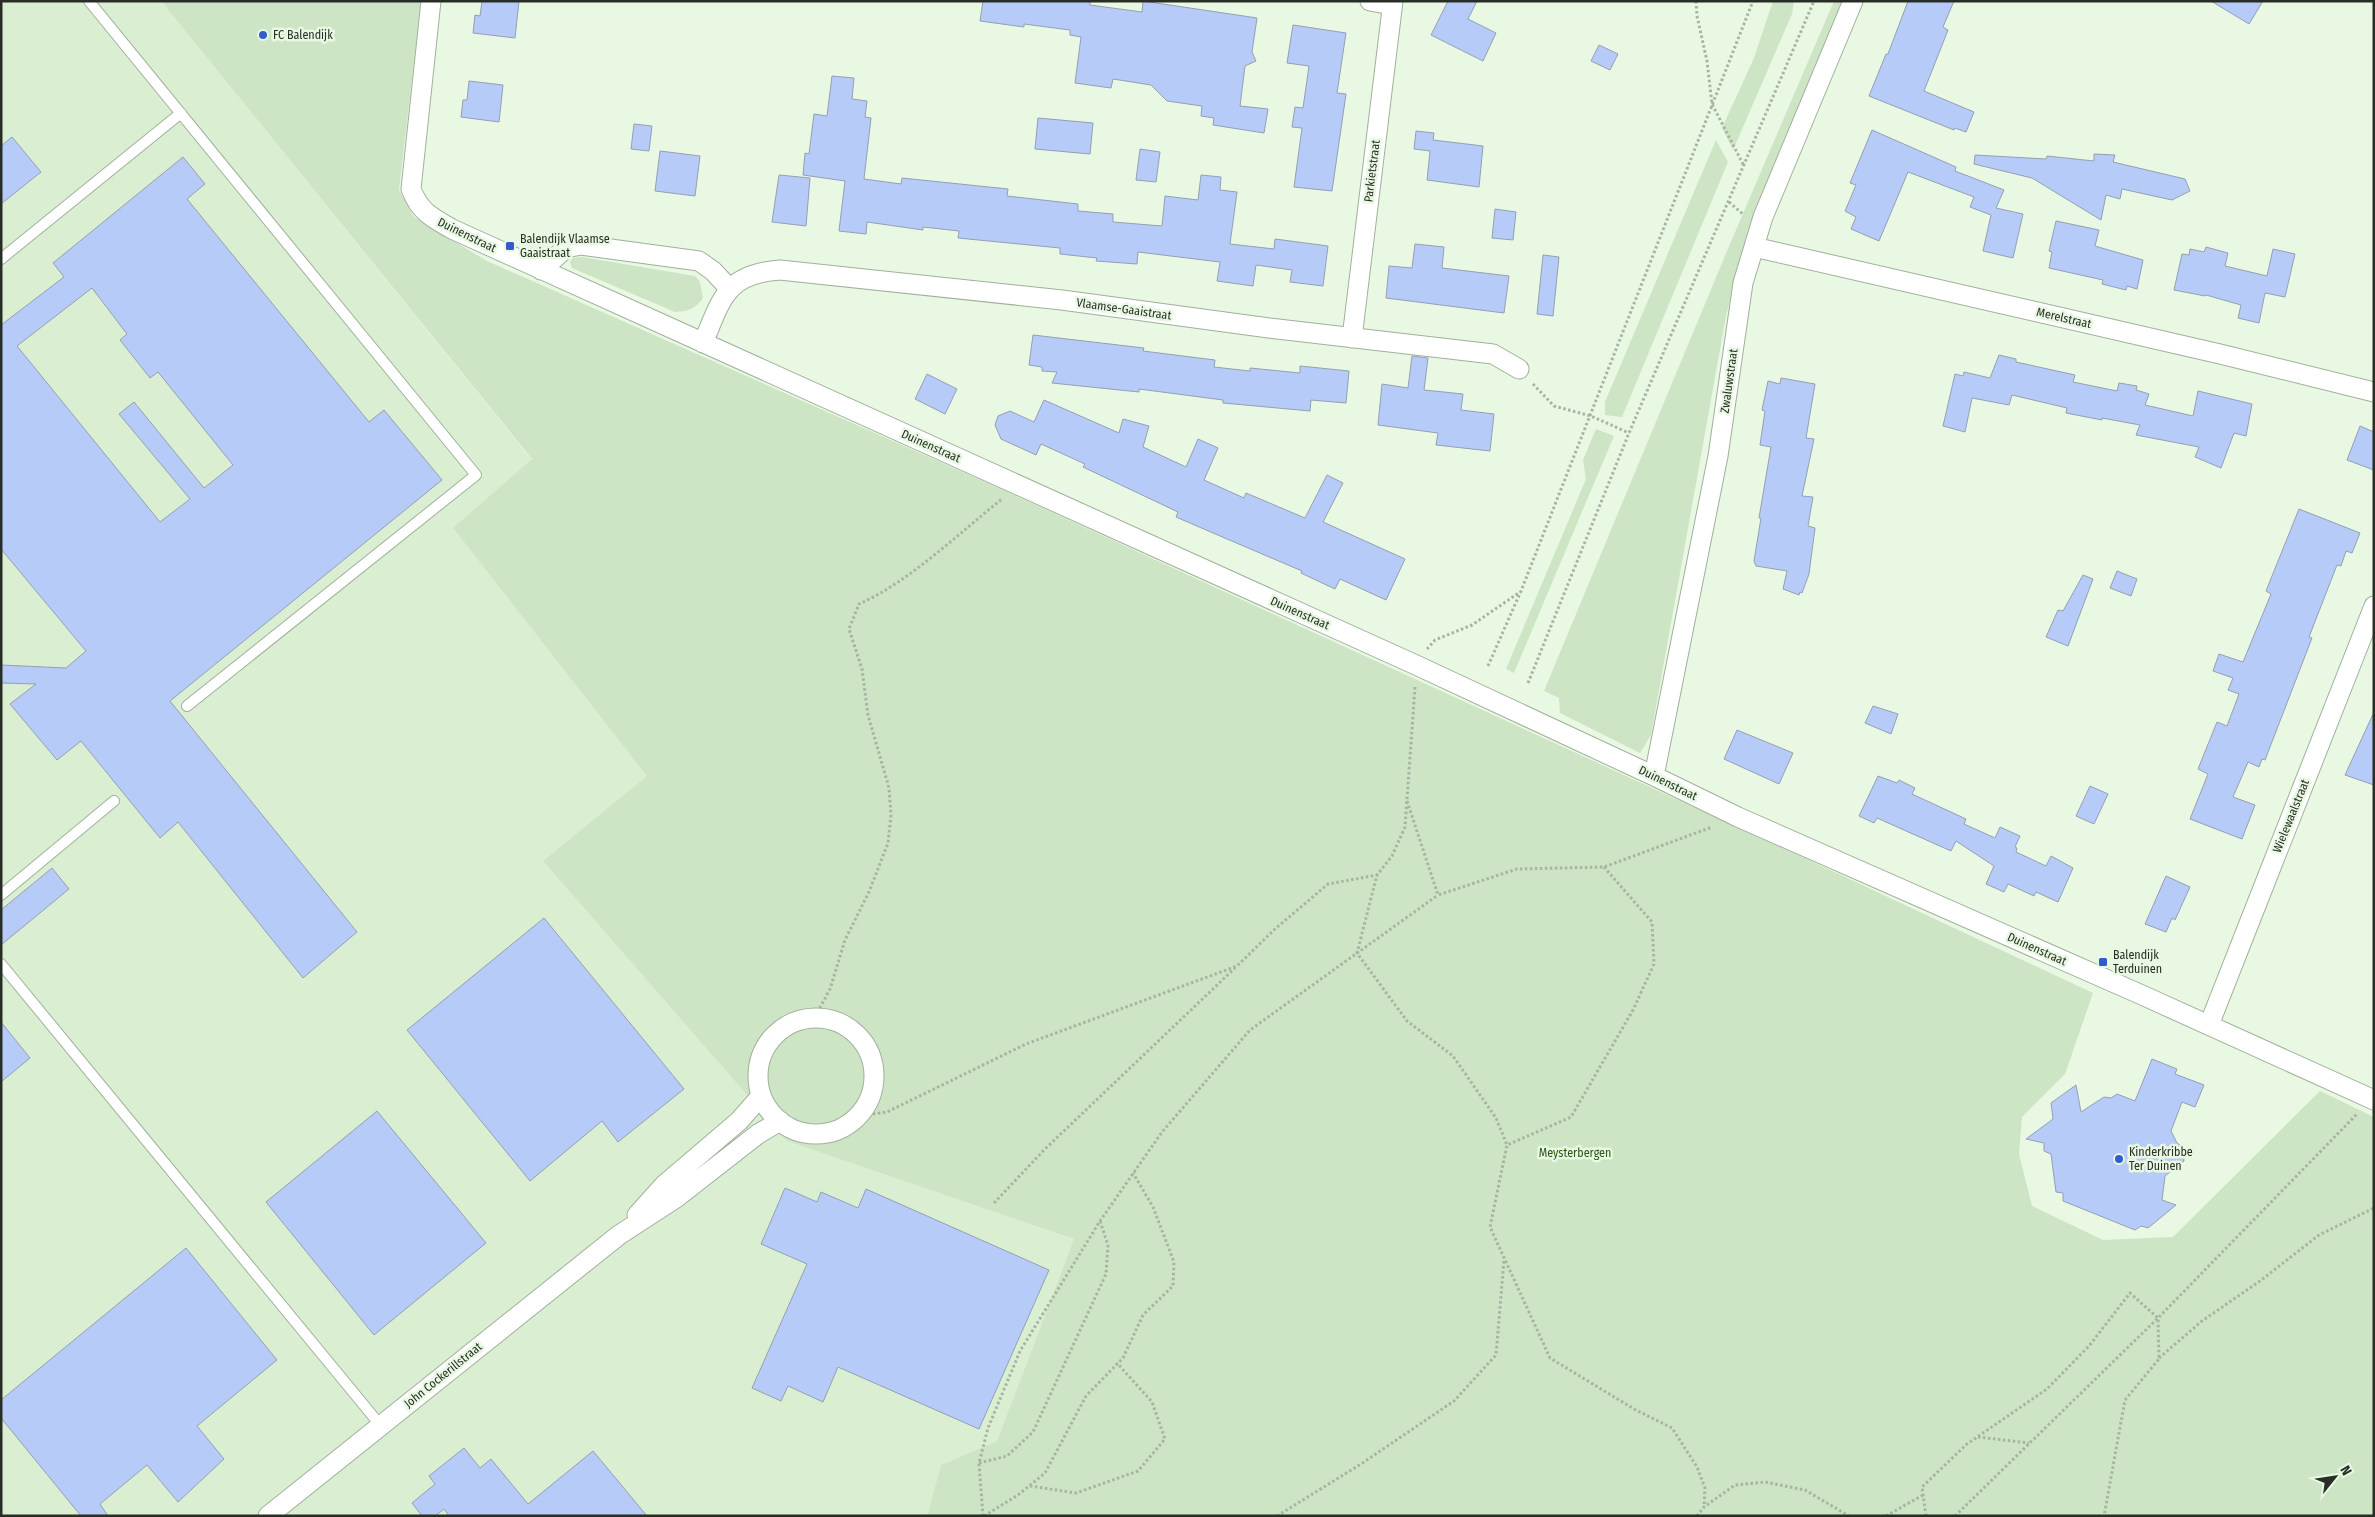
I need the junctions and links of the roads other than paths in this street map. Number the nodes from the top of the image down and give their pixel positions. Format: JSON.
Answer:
{"nodes":[{"id":1,"x":89,"y":1,"type":"edge"},
{"id":2,"x":431,"y":1,"type":"edge"},
{"id":3,"x":1370,"y":1,"type":"edge"},
{"id":4,"x":1853,"y":1,"type":"edge"},
{"id":5,"x":1394,"y":3,"type":"edge"},
{"id":6,"x":181,"y":113,"type":"junction"},
{"id":7,"x":1754,"y":247,"type":"junction"},
{"id":8,"x":1,"y":259,"type":"edge"},
{"id":9,"x":541,"y":270,"type":"junction"},
{"id":10,"x":729,"y":288,"type":"junction"},
{"id":11,"x":1352,"y":338,"type":"junction"},
{"id":12,"x":703,"y":343,"type":"junction"},
{"id":13,"x":1518,"y":369,"type":"road end"},
{"id":14,"x":2374,"y":392,"type":"edge"},
{"id":15,"x":2374,"y":606,"type":"edge"},
{"id":16,"x":187,"y":706,"type":"dead end"},
{"id":17,"x":1654,"y":776,"type":"junction"},
{"id":18,"x":114,"y":801,"type":"dead end"},
{"id":19,"x":1,"y":895,"type":"edge"},
{"id":20,"x":1,"y":964,"type":"edge"},
{"id":21,"x":2209,"y":1025,"type":"junction"},
{"id":22,"x":761,"y":1096,"type":"junction"},
{"id":23,"x":2373,"y":1100,"type":"edge"},
{"id":24,"x":780,"y":1121,"type":"junction"},
{"id":25,"x":619,"y":1235,"type":"junction"},
{"id":26,"x":380,"y":1426,"type":"junction"},
{"id":27,"x":268,"y":1516,"type":"edge"}],
"edges":[{"from":1,"to":6,"type":"lane"},
{"from":2,"to":9,"type":"street","name":"Duinenstraat"},
{"from":3,"to":5,"type":"street"},
{"from":4,"to":7,"type":"street","name":"Zwaluwstraat"},
{"from":5,"to":11,"type":"street","name":"Parkietstraat"},
{"from":6,"to":8,"type":"lane"},
{"from":6,"to":16,"type":"lane"},
{"from":7,"to":14,"type":"street","name":"Merelstraat"},
{"from":7,"to":17,"type":"street","name":"Zwaluwstraat"},
{"from":9,"to":10,"type":"street"},
{"from":9,"to":12,"type":"street","name":"Duinenstraat"},
{"from":10,"to":11,"type":"street","name":"Vlaamse-Gaaistraat"},
{"from":10,"to":12,"type":"street"},
{"from":11,"to":13,"type":"street","name":"Vlaamse-Gaaistraat"},
{"from":12,"to":17,"type":"street","name":"Duinenstraat"},
{"from":15,"to":21,"type":"street","name":"Wielewaalstraat"},
{"from":17,"to":21,"type":"street","name":"Duinenstraat"},
{"from":18,"to":19,"type":"lane"},
{"from":20,"to":26,"type":"lane"},
{"from":21,"to":23,"type":"street","name":"Duinenstraat"},
{"from":22,"to":24,"type":"street"},
{"from":22,"to":24,"type":"street"},
{"from":22,"to":25,"type":"street","name":"John Cockerillstraat"},
{"from":24,"to":25,"type":"street","name":"John Cockerillstraat"},
{"from":25,"to":26,"type":"street","name":"John Cockerillstraat"},
{"from":26,"to":27,"type":"street","name":"John Cockerillstraat"}]}
